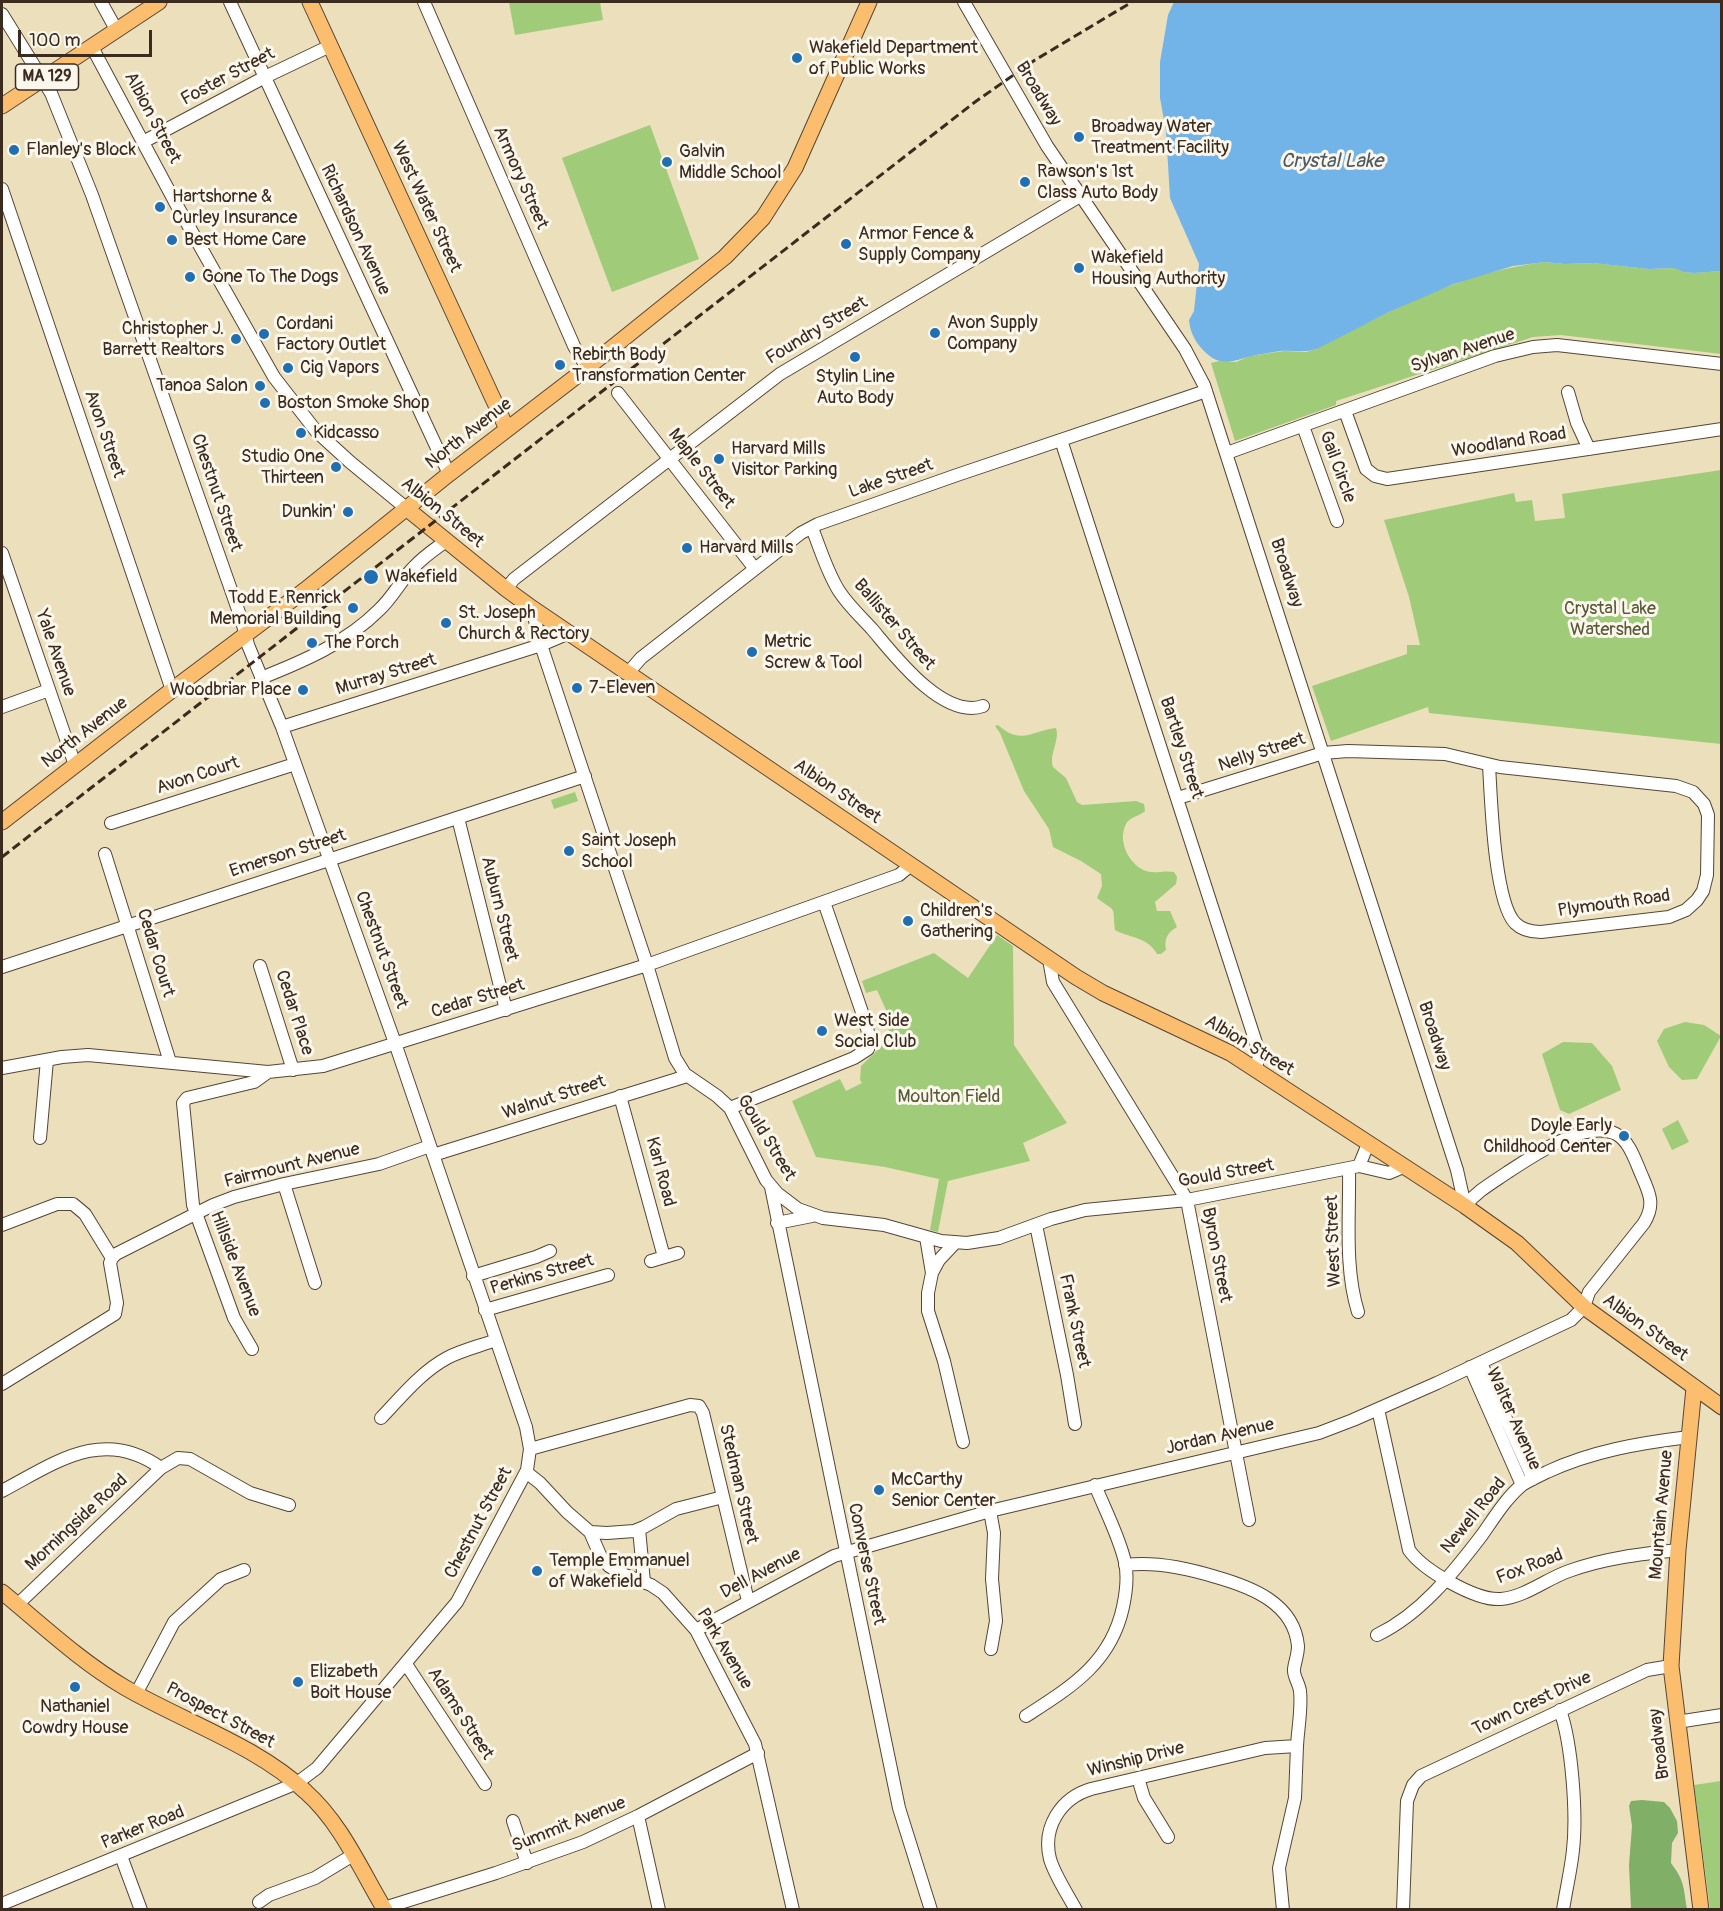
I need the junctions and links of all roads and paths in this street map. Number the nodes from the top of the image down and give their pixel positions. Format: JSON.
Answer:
{"nodes":[{"id":1,"x":101,"y":2,"type":"edge"},
{"id":2,"x":159,"y":2,"type":"edge"},
{"id":3,"x":230,"y":2,"type":"edge"},
{"id":4,"x":310,"y":2,"type":"edge"},
{"id":5,"x":424,"y":2,"type":"edge"},
{"id":6,"x":868,"y":2,"type":"edge"},
{"id":7,"x":964,"y":2,"type":"edge"},
{"id":8,"x":2,"y":14,"type":"edge"},
{"id":9,"x":117,"y":31,"type":"junction"},
{"id":10,"x":330,"y":46,"type":"junction"},
{"id":11,"x":92,"y":47,"type":"junction"},
{"id":12,"x":265,"y":77,"type":"junction"},
{"id":13,"x":42,"y":80,"type":"junction"},
{"id":14,"x":2,"y":106,"type":"edge"},
{"id":15,"x":143,"y":142,"type":"junction"},
{"id":16,"x":2,"y":189,"type":"edge"},
{"id":17,"x":1080,"y":196,"type":"junction"},
{"id":18,"x":1722,"y":364,"type":"edge"},
{"id":19,"x":587,"y":368,"type":"junction"},
{"id":20,"x":1206,"y":391,"type":"junction"},
{"id":21,"x":1568,"y":392,"type":"dead end"},
{"id":22,"x":618,"y":393,"type":"dead end"},
{"id":23,"x":1345,"y":411,"type":"junction"},
{"id":24,"x":1303,"y":426,"type":"junction"},
{"id":25,"x":507,"y":429,"type":"junction"},
{"id":26,"x":1722,"y":429,"type":"edge"},
{"id":27,"x":1061,"y":440,"type":"junction"},
{"id":28,"x":1589,"y":449,"type":"junction"},
{"id":29,"x":1227,"y":453,"type":"junction"},
{"id":30,"x":670,"y":459,"type":"junction"},
{"id":31,"x":448,"y":474,"type":"junction"},
{"id":32,"x":406,"y":508,"type":"junction"},
{"id":33,"x":1338,"y":521,"type":"dead end"},
{"id":34,"x":812,"y":528,"type":"junction"},
{"id":35,"x":446,"y":541,"type":"junction"},
{"id":36,"x":2,"y":553,"type":"edge"},
{"id":37,"x":755,"y":569,"type":"junction"},
{"id":38,"x":506,"y":589,"type":"junction"},
{"id":39,"x":532,"y":608,"type":"junction"},
{"id":40,"x":569,"y":633,"type":"junction"},
{"id":41,"x":245,"y":634,"type":"junction"},
{"id":42,"x":542,"y":645,"type":"junction"},
{"id":43,"x":628,"y":673,"type":"junction"},
{"id":44,"x":261,"y":678,"type":"junction"},
{"id":45,"x":49,"y":690,"type":"junction"},
{"id":46,"x":172,"y":690,"type":"junction"},
{"id":47,"x":983,"y":706,"type":"dead end"},
{"id":48,"x":2,"y":707,"type":"edge"},
{"id":49,"x":282,"y":727,"type":"junction"},
{"id":50,"x":1323,"y":753,"type":"junction"},
{"id":51,"x":295,"y":764,"type":"junction"},
{"id":52,"x":75,"y":765,"type":"junction"},
{"id":53,"x":1488,"y":765,"type":"junction"},
{"id":54,"x":585,"y":776,"type":"junction"},
{"id":55,"x":1178,"y":798,"type":"junction"},
{"id":56,"x":458,"y":818,"type":"junction"},
{"id":57,"x":2,"y":822,"type":"edge"},
{"id":58,"x":111,"y":823,"type":"dead end"},
{"id":59,"x":105,"y":854,"type":"dead end"},
{"id":60,"x":329,"y":859,"type":"junction"},
{"id":61,"x":911,"y":865,"type":"junction"},
{"id":62,"x":824,"y":902,"type":"junction"},
{"id":63,"x":128,"y":926,"type":"junction"},
{"id":64,"x":1049,"y":959,"type":"junction"},
{"id":65,"x":647,"y":965,"type":"junction"},
{"id":66,"x":2,"y":966,"type":"edge"},
{"id":67,"x":260,"y":966,"type":"dead end"},
{"id":68,"x":506,"y":1010,"type":"junction"},
{"id":69,"x":395,"y":1044,"type":"junction"},
{"id":70,"x":47,"y":1060,"type":"junction"},
{"id":71,"x":170,"y":1062,"type":"junction"},
{"id":72,"x":2,"y":1068,"type":"edge"},
{"id":73,"x":1255,"y":1069,"type":"junction"},
{"id":74,"x":293,"y":1070,"type":"junction"},
{"id":75,"x":268,"y":1072,"type":"junction"},
{"id":76,"x":687,"y":1076,"type":"junction"},
{"id":77,"x":620,"y":1096,"type":"junction"},
{"id":78,"x":730,"y":1108,"type":"junction"},
{"id":79,"x":40,"y":1138,"type":"dead end"},
{"id":80,"x":1368,"y":1144,"type":"junction"},
{"id":81,"x":431,"y":1150,"type":"junction"},
{"id":82,"x":1354,"y":1167,"type":"junction"},
{"id":83,"x":1403,"y":1167,"type":"junction"},
{"id":84,"x":284,"y":1184,"type":"junction"},
{"id":85,"x":771,"y":1187,"type":"junction"},
{"id":86,"x":1187,"y":1200,"type":"junction"},
{"id":87,"x":1465,"y":1206,"type":"junction"},
{"id":88,"x":197,"y":1214,"type":"junction"},
{"id":89,"x":813,"y":1215,"type":"junction"},
{"id":90,"x":777,"y":1222,"type":"junction"},
{"id":91,"x":2,"y":1225,"type":"edge"},
{"id":92,"x":1036,"y":1225,"type":"junction"},
{"id":93,"x":926,"y":1237,"type":"junction"},
{"id":94,"x":955,"y":1243,"type":"junction"},
{"id":95,"x":550,"y":1251,"type":"dead end"},
{"id":96,"x":678,"y":1253,"type":"dead end"},
{"id":97,"x":664,"y":1257,"type":"junction"},
{"id":98,"x":112,"y":1258,"type":"junction"},
{"id":99,"x":651,"y":1261,"type":"dead end"},
{"id":100,"x":932,"y":1273,"type":"junction"},
{"id":101,"x":608,"y":1275,"type":"dead end"},
{"id":102,"x":473,"y":1276,"type":"junction"},
{"id":103,"x":315,"y":1283,"type":"dead end"},
{"id":104,"x":1584,"y":1307,"type":"junction"},
{"id":105,"x":485,"y":1310,"type":"junction"},
{"id":106,"x":1358,"y":1312,"type":"dead end"},
{"id":107,"x":496,"y":1340,"type":"junction"},
{"id":108,"x":252,"y":1349,"type":"dead end"},
{"id":109,"x":1476,"y":1365,"type":"junction"},
{"id":110,"x":2,"y":1384,"type":"edge"},
{"id":111,"x":1694,"y":1388,"type":"junction"},
{"id":112,"x":1722,"y":1407,"type":"edge"},
{"id":113,"x":1378,"y":1409,"type":"junction"},
{"id":114,"x":381,"y":1418,"type":"dead end"},
{"id":115,"x":1075,"y":1424,"type":"dead end"},
{"id":116,"x":1689,"y":1437,"type":"junction"},
{"id":117,"x":963,"y":1442,"type":"dead end"},
{"id":118,"x":530,"y":1449,"type":"junction"},
{"id":119,"x":1237,"y":1452,"type":"junction"},
{"id":120,"x":161,"y":1468,"type":"junction"},
{"id":121,"x":526,"y":1472,"type":"junction"},
{"id":122,"x":1528,"y":1482,"type":"junction"},
{"id":123,"x":1095,"y":1485,"type":"junction"},
{"id":124,"x":2,"y":1491,"type":"edge"},
{"id":125,"x":723,"y":1497,"type":"junction"},
{"id":126,"x":289,"y":1505,"type":"dead end"},
{"id":127,"x":990,"y":1511,"type":"junction"},
{"id":128,"x":1249,"y":1520,"type":"dead end"},
{"id":129,"x":639,"y":1529,"type":"junction"},
{"id":130,"x":590,"y":1532,"type":"junction"},
{"id":131,"x":1678,"y":1550,"type":"junction"},
{"id":132,"x":845,"y":1554,"type":"junction"},
{"id":133,"x":1125,"y":1565,"type":"junction"},
{"id":134,"x":244,"y":1570,"type":"dead end"},
{"id":135,"x":1447,"y":1580,"type":"junction"},
{"id":136,"x":644,"y":1582,"type":"junction"},
{"id":137,"x":2,"y":1592,"type":"edge"},
{"id":138,"x":748,"y":1601,"type":"junction"},
{"id":139,"x":17,"y":1605,"type":"junction"},
{"id":140,"x":696,"y":1630,"type":"junction"},
{"id":141,"x":1377,"y":1635,"type":"dead end"},
{"id":142,"x":1672,"y":1646,"type":"joint"},
{"id":143,"x":991,"y":1649,"type":"dead end"},
{"id":144,"x":406,"y":1664,"type":"junction"},
{"id":145,"x":1671,"y":1666,"type":"junction"},
{"id":146,"x":136,"y":1694,"type":"junction"},
{"id":147,"x":1560,"y":1710,"type":"junction"},
{"id":148,"x":1722,"y":1715,"type":"edge"},
{"id":149,"x":1026,"y":1716,"type":"dead end"},
{"id":150,"x":1677,"y":1722,"type":"junction"},
{"id":151,"x":1298,"y":1746,"type":"junction"},
{"id":152,"x":758,"y":1753,"type":"junction"},
{"id":153,"x":1138,"y":1778,"type":"junction"},
{"id":154,"x":297,"y":1783,"type":"junction"},
{"id":155,"x":485,"y":1784,"type":"dead end"},
{"id":156,"x":638,"y":1816,"type":"junction"},
{"id":157,"x":513,"y":1821,"type":"dead end"},
{"id":158,"x":1168,"y":1837,"type":"dead end"},
{"id":159,"x":353,"y":1855,"type":"junction"},
{"id":160,"x":121,"y":1856,"type":"junction"},
{"id":161,"x":527,"y":1863,"type":"junction"},
{"id":162,"x":259,"y":1902,"type":"dead end"},
{"id":163,"x":2,"y":1904,"type":"edge"},
{"id":164,"x":790,"y":1908,"type":"edge"},
{"id":165,"x":384,"y":1909,"type":"edge"},
{"id":166,"x":141,"y":1910,"type":"edge"},
{"id":167,"x":659,"y":1910,"type":"edge"},
{"id":168,"x":931,"y":1910,"type":"edge"},
{"id":169,"x":1076,"y":1910,"type":"edge"},
{"id":170,"x":1283,"y":1910,"type":"edge"},
{"id":171,"x":1403,"y":1910,"type":"edge"},
{"id":172,"x":1563,"y":1910,"type":"edge"},
{"id":173,"x":1701,"y":1910,"type":"edge"}],
"edges":[{"from":1,"to":9,"type":"street"},
{"from":2,"to":9,"type":"main road","number":"MA 129"},
{"from":3,"to":12,"type":"street","name":"Richardson Avenue"},
{"from":4,"to":10,"type":"main road","name":"West Water Street"},
{"from":5,"to":19,"type":"street","name":"Armory Street"},
{"from":6,"to":19,"type":"main road","name":"North Avenue"},
{"from":7,"to":17,"type":"street","name":"Broadway"},
{"from":8,"to":13,"type":"street","name":"Chestnut Street"},
{"from":9,"to":11,"type":"main road","number":"MA 129"},
{"from":10,"to":12,"type":"street","name":"Foster Street"},
{"from":10,"to":25,"type":"main road","name":"West Water Street"},
{"from":11,"to":13,"type":"main road","number":"MA 129"},
{"from":11,"to":15,"type":"street","name":"Albion Street"},
{"from":12,"to":15,"type":"street","name":"Foster Street"},
{"from":12,"to":31,"type":"street","name":"Richardson Avenue"},
{"from":13,"to":14,"type":"main road","number":"MA 129"},
{"from":13,"to":41,"type":"street","name":"Chestnut Street"},
{"from":15,"to":32,"type":"street","name":"Albion Street"},
{"from":16,"to":46,"type":"street","name":"Avon Street"},
{"from":17,"to":20,"type":"street","name":"Broadway"},
{"from":17,"to":30,"type":"street","name":"Foundry Street"},
{"from":18,"to":23,"type":"street","name":"Sylvan Avenue"},
{"from":19,"to":25,"type":"main road","name":"North Avenue"},
{"from":20,"to":27,"type":"street","name":"Lake Street"},
{"from":20,"to":29,"type":"street","name":"Broadway"},
{"from":21,"to":28,"type":"street"},
{"from":22,"to":30,"type":"street","name":"Maple Street"},
{"from":23,"to":24,"type":"street","name":"Sylvan Avenue"},
{"from":23,"to":28,"type":"street","name":"Woodland Road"},
{"from":24,"to":29,"type":"street","name":"Sylvan Avenue"},
{"from":24,"to":33,"type":"street","name":"Gail Circle"},
{"from":25,"to":31,"type":"main road","name":"North Avenue"},
{"from":26,"to":28,"type":"street","name":"Woodland Road"},
{"from":27,"to":34,"type":"street","name":"Lake Street"},
{"from":27,"to":55,"type":"street","name":"Bartley Street"},
{"from":29,"to":50,"type":"street","name":"Broadway"},
{"from":30,"to":37,"type":"street","name":"Maple Street"},
{"from":30,"to":38,"type":"street","name":"Foundry Street"},
{"from":31,"to":32,"type":"main road","name":"North Avenue"},
{"from":32,"to":35,"type":"main road","name":"Albion Street"},
{"from":32,"to":41,"type":"main road","name":"North Avenue"},
{"from":34,"to":37,"type":"street","name":"Lake Street"},
{"from":34,"to":47,"type":"street","name":"Ballister Street"},
{"from":35,"to":38,"type":"main road","name":"Albion Street"},
{"from":35,"to":44,"type":"street"},
{"from":36,"to":45,"type":"street","name":"Yale Avenue"},
{"from":37,"to":43,"type":"street","name":"Lake Street"},
{"from":38,"to":39,"type":"main road","name":"Albion Street"},
{"from":39,"to":40,"type":"main road","name":"Albion Street"},
{"from":39,"to":42,"type":"street","name":"Gould Street"},
{"from":40,"to":42,"type":"street","name":"Murray Street"},
{"from":40,"to":43,"type":"main road","name":"Albion Street"},
{"from":41,"to":44,"type":"street","name":"Chestnut Street"},
{"from":41,"to":46,"type":"main road","name":"North Avenue"},
{"from":42,"to":49,"type":"street","name":"Murray Street"},
{"from":42,"to":54,"type":"street","name":"Gould Street"},
{"from":43,"to":61,"type":"main road","name":"Albion Street"},
{"from":44,"to":49,"type":"street","name":"Chestnut Street"},
{"from":45,"to":48,"type":"street"},
{"from":45,"to":52,"type":"street","name":"Yale Avenue"},
{"from":46,"to":52,"type":"main road","name":"North Avenue"},
{"from":49,"to":51,"type":"street","name":"Chestnut Street"},
{"from":50,"to":53,"type":"street","name":"Plymouth Road"},
{"from":50,"to":55,"type":"street","name":"Nelly Street"},
{"from":50,"to":87,"type":"street","name":"Broadway"},
{"from":51,"to":58,"type":"street","name":"Avon Court"},
{"from":51,"to":60,"type":"street","name":"Chestnut Street"},
{"from":52,"to":57,"type":"main road","name":"North Avenue"},
{"from":53,"to":53,"type":"street","name":"Plymouth Road"},
{"from":54,"to":56,"type":"street","name":"Emerson Street"},
{"from":54,"to":65,"type":"street","name":"Gould Street"},
{"from":55,"to":73,"type":"street","name":"Bartley Street"},
{"from":56,"to":60,"type":"street","name":"Emerson Street"},
{"from":56,"to":68,"type":"street","name":"Auburn Street"},
{"from":59,"to":63,"type":"street","name":"Cedar Court"},
{"from":60,"to":63,"type":"street","name":"Emerson Street"},
{"from":60,"to":69,"type":"street","name":"Chestnut Street"},
{"from":61,"to":62,"type":"street","name":"Cedar Street"},
{"from":61,"to":64,"type":"main road","name":"Albion Street"},
{"from":62,"to":65,"type":"street","name":"Cedar Street"},
{"from":62,"to":78,"type":"street"},
{"from":63,"to":66,"type":"street","name":"Emerson Street"},
{"from":63,"to":71,"type":"street","name":"Cedar Court"},
{"from":64,"to":73,"type":"main road","name":"Albion Street"},
{"from":64,"to":86,"type":"street","name":"Byron Street"},
{"from":65,"to":68,"type":"street","name":"Cedar Street"},
{"from":65,"to":76,"type":"street","name":"Gould Street"},
{"from":67,"to":74,"type":"street","name":"Cedar Place"},
{"from":68,"to":69,"type":"street","name":"Cedar Street"},
{"from":69,"to":74,"type":"street","name":"Cedar Street"},
{"from":69,"to":81,"type":"street","name":"Chestnut Street"},
{"from":70,"to":71,"type":"street","name":"Cedar Street"},
{"from":70,"to":72,"type":"street","name":"Cedar Street"},
{"from":70,"to":79,"type":"street"},
{"from":71,"to":75,"type":"street","name":"Cedar Street"},
{"from":73,"to":80,"type":"main road","name":"Albion Street"},
{"from":74,"to":75,"type":"street","name":"Cedar Street"},
{"from":75,"to":88,"type":"street","name":"Hillside Avenue"},
{"from":76,"to":77,"type":"street","name":"Walnut Street"},
{"from":76,"to":78,"type":"street","name":"Gould Street"},
{"from":77,"to":81,"type":"street","name":"Walnut Street"},
{"from":77,"to":97,"type":"street","name":"Karl Road"},
{"from":78,"to":85,"type":"street","name":"Gould Street"},
{"from":80,"to":82,"type":"street"},
{"from":80,"to":83,"type":"main road","name":"Albion Street"},
{"from":81,"to":84,"type":"street","name":"Fairmount Avenue"},
{"from":81,"to":102,"type":"street","name":"Chestnut Street"},
{"from":82,"to":83,"type":"street","name":"Gould Street"},
{"from":82,"to":86,"type":"street","name":"Gould Street"},
{"from":82,"to":106,"type":"street","name":"West Street"},
{"from":83,"to":87,"type":"main road","name":"Albion Street"},
{"from":84,"to":88,"type":"street","name":"Fairmount Avenue"},
{"from":84,"to":103,"type":"street"},
{"from":85,"to":89,"type":"street","name":"Gould Street"},
{"from":85,"to":90,"type":"street","name":"Converse Street"},
{"from":86,"to":92,"type":"street","name":"Gould Street"},
{"from":86,"to":119,"type":"street","name":"Byron Street"},
{"from":87,"to":104,"type":"main road","name":"Albion Street"},
{"from":87,"to":104,"type":"street"},
{"from":88,"to":98,"type":"street","name":"Fairmount Avenue"},
{"from":88,"to":108,"type":"street","name":"Hillside Avenue"},
{"from":89,"to":90,"type":"street"},
{"from":89,"to":93,"type":"street","name":"Gould Street"},
{"from":90,"to":132,"type":"street","name":"Converse Street"},
{"from":91,"to":98,"type":"street"},
{"from":92,"to":94,"type":"street","name":"Gould Street"},
{"from":92,"to":115,"type":"street","name":"Frank Street"},
{"from":93,"to":94,"type":"street","name":"Gould Street"},
{"from":93,"to":100,"type":"street"},
{"from":94,"to":100,"type":"street"},
{"from":95,"to":102,"type":"street"},
{"from":96,"to":97,"type":"street"},
{"from":97,"to":99,"type":"street"},
{"from":98,"to":110,"type":"street"},
{"from":100,"to":117,"type":"street"},
{"from":101,"to":105,"type":"street","name":"Perkins Street"},
{"from":102,"to":105,"type":"street","name":"Chestnut Street"},
{"from":104,"to":109,"type":"street","name":"Jordan Avenue"},
{"from":104,"to":111,"type":"main road","name":"Albion Street"},
{"from":105,"to":107,"type":"street","name":"Chestnut Street"},
{"from":107,"to":114,"type":"street"},
{"from":107,"to":118,"type":"street","name":"Chestnut Street"},
{"from":109,"to":113,"type":"street","name":"Jordan Avenue"},
{"from":109,"to":122,"type":"street","name":"Walter Avenue"},
{"from":111,"to":112,"type":"main road","name":"Albion Street"},
{"from":111,"to":116,"type":"main road","name":"Mountain Avenue"},
{"from":113,"to":119,"type":"street","name":"Jordan Avenue"},
{"from":113,"to":135,"type":"street","name":"Fox Road"},
{"from":116,"to":122,"type":"street","name":"Newell Road"},
{"from":116,"to":131,"type":"main road","name":"Mountain Avenue"},
{"from":118,"to":121,"type":"street","name":"Chestnut Street"},
{"from":118,"to":125,"type":"street","name":"Stedman Street"},
{"from":119,"to":123,"type":"street","name":"Jordan Avenue"},
{"from":119,"to":128,"type":"street","name":"Byron Street"},
{"from":120,"to":124,"type":"street"},
{"from":120,"to":126,"type":"street"},
{"from":120,"to":139,"type":"street","name":"Morningside Road"},
{"from":121,"to":130,"type":"street","name":"Park Avenue"},
{"from":121,"to":144,"type":"street","name":"Chestnut Street"},
{"from":122,"to":135,"type":"street","name":"Newell Road"},
{"from":123,"to":127,"type":"street","name":"Jordan Avenue"},
{"from":123,"to":133,"type":"street"},
{"from":125,"to":129,"type":"street"},
{"from":125,"to":138,"type":"street","name":"Stedman Street"},
{"from":127,"to":132,"type":"street","name":"Jordan Avenue"},
{"from":127,"to":143,"type":"street"},
{"from":129,"to":130,"type":"street"},
{"from":129,"to":136,"type":"street"},
{"from":130,"to":136,"type":"street","name":"Park Avenue"},
{"from":131,"to":135,"type":"street","name":"Fox Road"},
{"from":131,"to":142,"type":"main road","name":"Mountain Avenue"},
{"from":132,"to":138,"type":"street","name":"Dell Avenue"},
{"from":132,"to":168,"type":"street","name":"Converse Street"},
{"from":133,"to":149,"type":"street"},
{"from":133,"to":151,"type":"street"},
{"from":134,"to":146,"type":"street"},
{"from":135,"to":141,"type":"street","name":"Newell Road"},
{"from":136,"to":140,"type":"street","name":"Park Avenue"},
{"from":137,"to":139,"type":"main road","name":"Prospect Street"},
{"from":138,"to":140,"type":"street","name":"Dell Avenue"},
{"from":139,"to":146,"type":"main road","name":"Prospect Street"},
{"from":140,"to":152,"type":"street","name":"Park Avenue"},
{"from":142,"to":145,"type":"main road","name":"Broadway"},
{"from":144,"to":154,"type":"street","name":"Chestnut Street"},
{"from":144,"to":155,"type":"street","name":"Adams Street"},
{"from":145,"to":147,"type":"street","name":"Town Crest Drive"},
{"from":145,"to":150,"type":"main road","name":"Broadway"},
{"from":146,"to":154,"type":"main road","name":"Prospect Street"},
{"from":147,"to":171,"type":"street","name":"Town Crest Drive"},
{"from":147,"to":172,"type":"street"},
{"from":148,"to":150,"type":"street"},
{"from":150,"to":173,"type":"main road","name":"Broadway"},
{"from":151,"to":153,"type":"street","name":"Winship Drive"},
{"from":151,"to":170,"type":"street"},
{"from":152,"to":156,"type":"street","name":"Summit Avenue"},
{"from":152,"to":164,"type":"street","name":"Park Avenue"},
{"from":153,"to":158,"type":"street"},
{"from":153,"to":169,"type":"street","name":"Winship Drive"},
{"from":154,"to":159,"type":"main road","name":"Prospect Street"},
{"from":154,"to":160,"type":"street","name":"Parker Road"},
{"from":156,"to":161,"type":"street","name":"Summit Avenue"},
{"from":156,"to":167,"type":"street"},
{"from":157,"to":161,"type":"street"},
{"from":159,"to":162,"type":"street"},
{"from":159,"to":165,"type":"main road","name":"Prospect Street"},
{"from":160,"to":163,"type":"street","name":"Parker Road"},
{"from":160,"to":166,"type":"street"},
{"from":161,"to":165,"type":"street","name":"Summit Avenue"}]}
